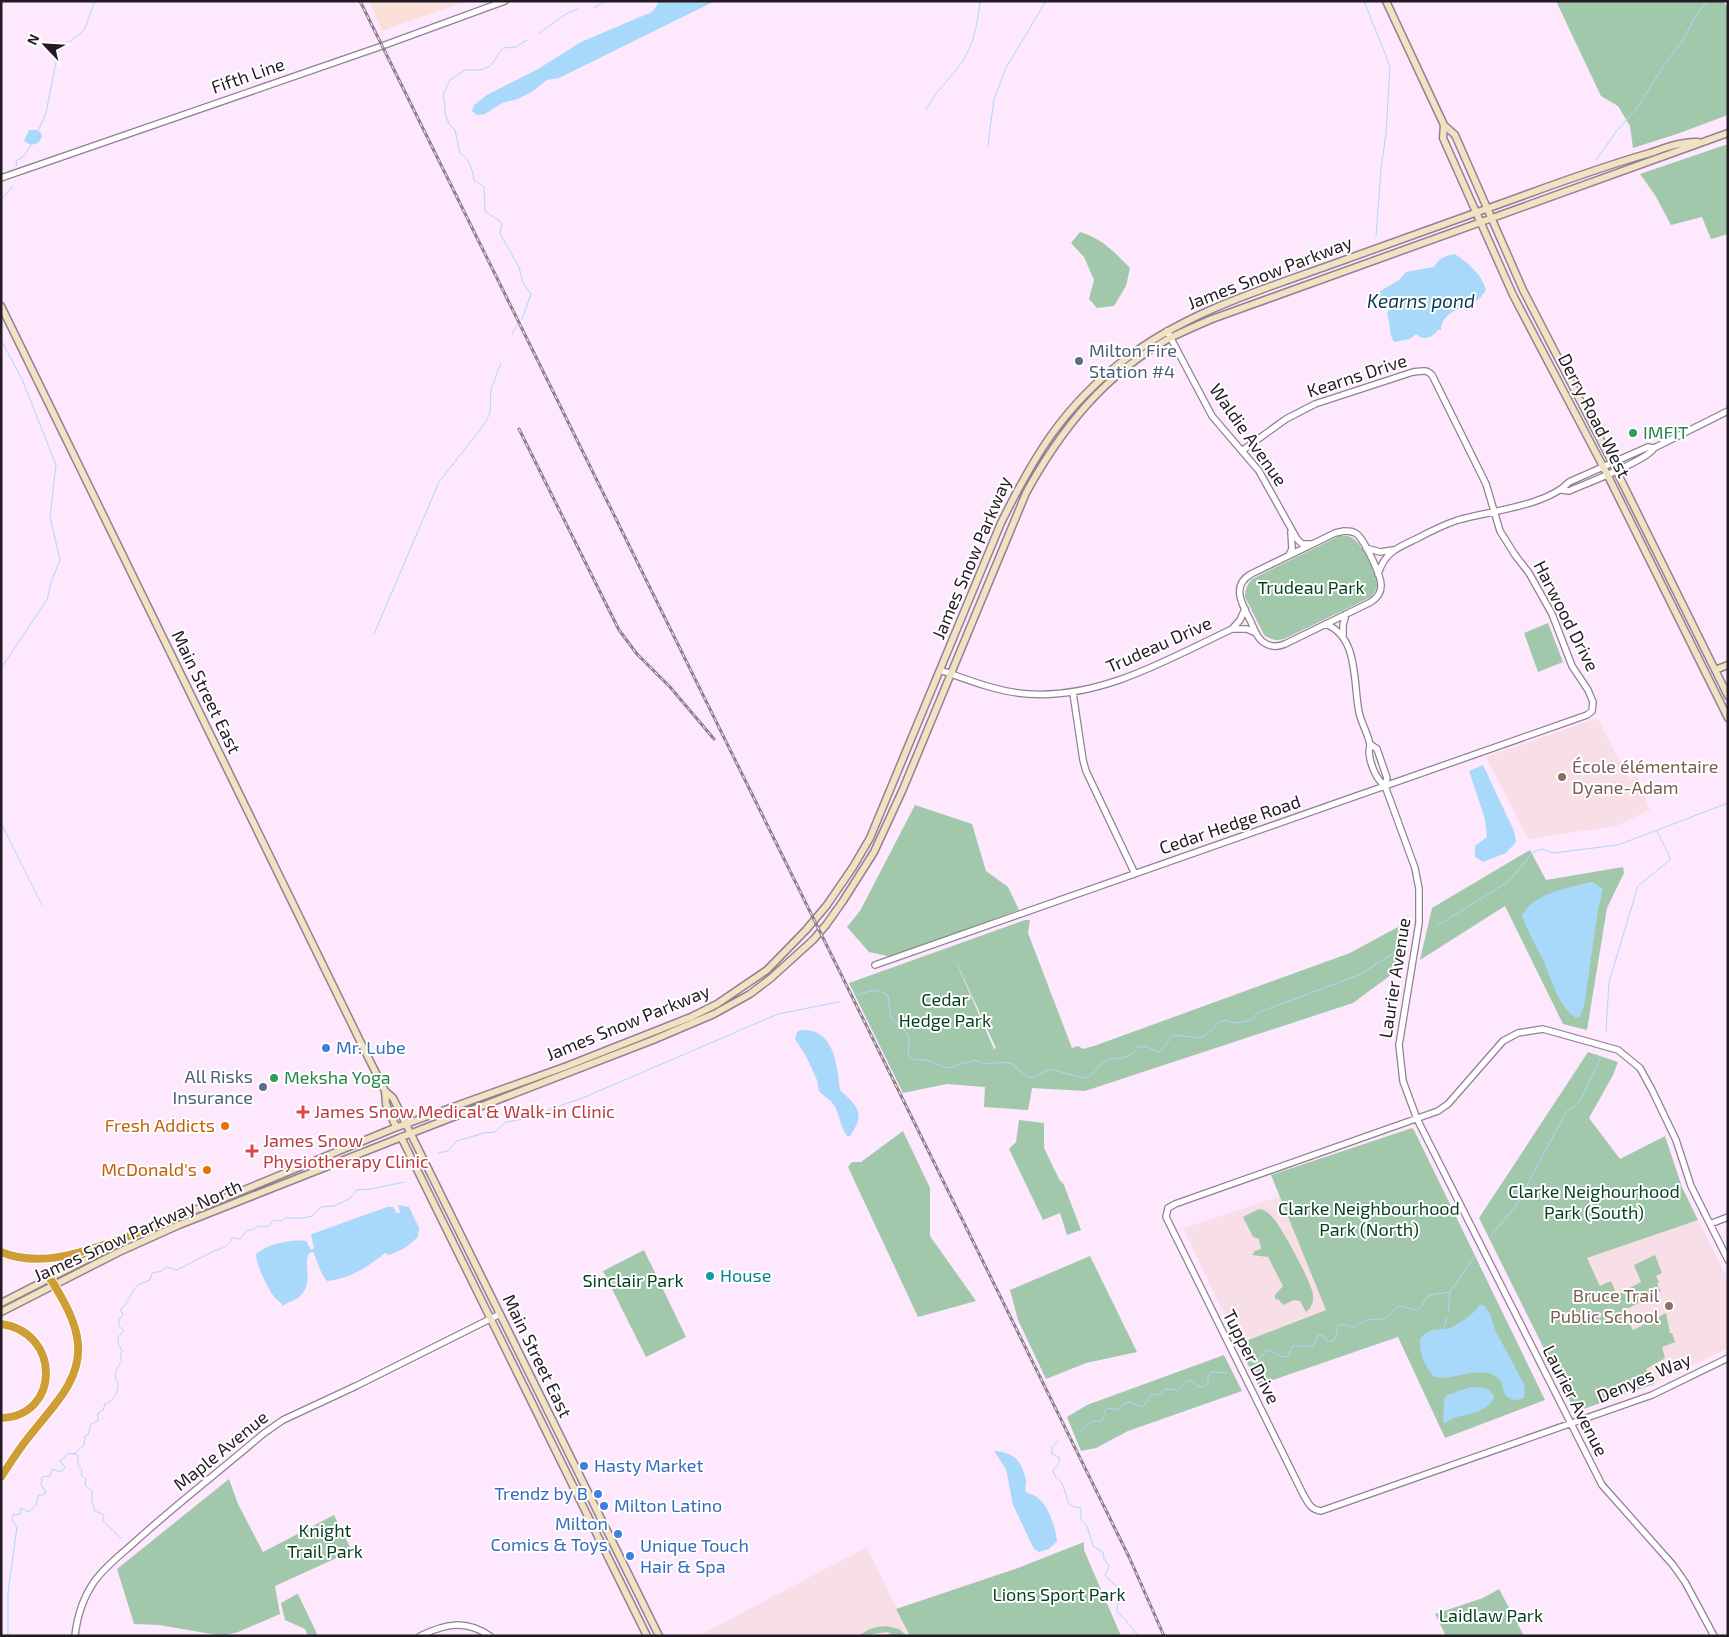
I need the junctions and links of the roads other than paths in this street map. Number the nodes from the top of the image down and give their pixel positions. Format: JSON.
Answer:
{"nodes":[{"id":1,"x":505,"y":1,"type":"edge"},
{"id":2,"x":1386,"y":1,"type":"edge"},
{"id":3,"x":1444,"y":125,"type":"junction"},
{"id":4,"x":1728,"y":133,"type":"edge"},
{"id":5,"x":1705,"y":142,"type":"junction"},
{"id":6,"x":1,"y":178,"type":"edge"},
{"id":7,"x":1486,"y":209,"type":"junction"},
{"id":8,"x":1475,"y":213,"type":"junction"},
{"id":9,"x":1490,"y":218,"type":"junction"},
{"id":10,"x":1479,"y":222,"type":"junction"},
{"id":11,"x":1,"y":306,"type":"edge"},
{"id":12,"x":1167,"y":331,"type":"junction"},
{"id":13,"x":1171,"y":338,"type":"junction"},
{"id":14,"x":1728,"y":411,"type":"edge"},
{"id":15,"x":1654,"y":448,"type":"junction"},
{"id":16,"x":1243,"y":450,"type":"junction"},
{"id":17,"x":1612,"y":463,"type":"junction"},
{"id":18,"x":1603,"y":466,"type":"junction"},
{"id":19,"x":1616,"y":470,"type":"junction"},
{"id":20,"x":1607,"y":474,"type":"junction"},
{"id":21,"x":1562,"y":490,"type":"junction"},
{"id":22,"x":1494,"y":511,"type":"junction"},
{"id":23,"x":1291,"y":530,"type":"junction"},
{"id":24,"x":1312,"y":544,"type":"junction"},
{"id":25,"x":1366,"y":548,"type":"junction"},
{"id":26,"x":1394,"y":549,"type":"junction"},
{"id":27,"x":1288,"y":556,"type":"junction"},
{"id":28,"x":1378,"y":574,"type":"junction"},
{"id":29,"x":1245,"y":609,"type":"junction"},
{"id":30,"x":1346,"y":614,"type":"junction"},
{"id":31,"x":1325,"y":624,"type":"junction"},
{"id":32,"x":1232,"y":629,"type":"junction"},
{"id":33,"x":1256,"y":633,"type":"junction"},
{"id":34,"x":1343,"y":636,"type":"junction"},
{"id":35,"x":1728,"y":665,"type":"edge"},
{"id":36,"x":940,"y":670,"type":"junction"},
{"id":37,"x":1715,"y":670,"type":"junction"},
{"id":38,"x":951,"y":674,"type":"junction"},
{"id":39,"x":1073,"y":693,"type":"junction"},
{"id":40,"x":1728,"y":696,"type":"edge"},
{"id":41,"x":1593,"y":710,"type":"joint"},
{"id":42,"x":1728,"y":718,"type":"edge"},
{"id":43,"x":1384,"y":786,"type":"junction"},
{"id":44,"x":1135,"y":874,"type":"junction"},
{"id":45,"x":875,"y":965,"type":"dead end"},
{"id":46,"x":385,"y":1091,"type":"junction"},
{"id":47,"x":1417,"y":1119,"type":"junction"},
{"id":48,"x":406,"y":1124,"type":"junction"},
{"id":49,"x":394,"y":1128,"type":"junction"},
{"id":50,"x":410,"y":1133,"type":"junction"},
{"id":51,"x":401,"y":1137,"type":"junction"},
{"id":52,"x":1728,"y":1217,"type":"edge"},
{"id":53,"x":1710,"y":1224,"type":"junction"},
{"id":54,"x":141,"y":1232,"type":"junction"},
{"id":55,"x":1,"y":1252,"type":"edge"},
{"id":56,"x":1728,"y":1260,"type":"edge"},
{"id":57,"x":52,"y":1281,"type":"junction"},
{"id":58,"x":1,"y":1303,"type":"edge"},
{"id":59,"x":1,"y":1312,"type":"edge"},
{"id":60,"x":500,"y":1314,"type":"junction"},
{"id":61,"x":491,"y":1318,"type":"junction"},
{"id":62,"x":1,"y":1324,"type":"edge"},
{"id":63,"x":1728,"y":1358,"type":"edge"},
{"id":64,"x":1,"y":1418,"type":"edge"},
{"id":65,"x":1570,"y":1423,"type":"junction"},
{"id":66,"x":1,"y":1477,"type":"edge"},
{"id":67,"x":75,"y":1636,"type":"edge"},
{"id":68,"x":420,"y":1636,"type":"edge"},
{"id":69,"x":490,"y":1636,"type":"edge"},
{"id":70,"x":647,"y":1636,"type":"edge"},
{"id":71,"x":659,"y":1636,"type":"edge"},
{"id":72,"x":1714,"y":1636,"type":"edge"}],
"edges":[{"from":1,"to":6,"type":"street","name":"Fifth Line"},
{"from":2,"to":3,"type":"main road","name":"Derry Road West"},
{"from":3,"to":7,"type":"main road","name":"Derry Road West"},
{"from":3,"to":8,"type":"main road","name":"Derry Road West"},
{"from":4,"to":5,"type":"main road","name":"James Snow Parkway"},
{"from":5,"to":7,"type":"main road","name":"James Snow Parkway"},
{"from":5,"to":9,"type":"main road","name":"James Snow Parkway"},
{"from":7,"to":8,"type":"main road","name":"James Snow Parkway"},
{"from":7,"to":9,"type":"main road","name":"Derry Road West"},
{"from":8,"to":10,"type":"main road","name":"Derry Road West"},
{"from":8,"to":12,"type":"main road","name":"James Snow Parkway"},
{"from":9,"to":10,"type":"main road","name":"James Snow Parkway"},
{"from":9,"to":17,"type":"main road","name":"Derry Road West"},
{"from":10,"to":13,"type":"main road","name":"James Snow Parkway"},
{"from":10,"to":18,"type":"main road","name":"Derry Road West"},
{"from":11,"to":46,"type":"main road","name":"Main Street East"},
{"from":12,"to":13,"type":"street","name":"Waldie Avenue"},
{"from":12,"to":36,"type":"main road","name":"James Snow Parkway"},
{"from":13,"to":16,"type":"street","name":"Waldie Avenue"},
{"from":13,"to":38,"type":"main road","name":"James Snow Parkway"},
{"from":14,"to":15,"type":"street","name":"Trudeau Drive"},
{"from":15,"to":17,"type":"street","name":"Trudeau Drive"},
{"from":15,"to":19,"type":"street","name":"Trudeau Drive"},
{"from":16,"to":22,"type":"street","name":"Kearns Drive"},
{"from":16,"to":23,"type":"street","name":"Waldie Avenue"},
{"from":17,"to":18,"type":"street","name":"Trudeau Drive"},
{"from":17,"to":19,"type":"main road","name":"Derry Road West"},
{"from":18,"to":20,"type":"main road","name":"Derry Road West"},
{"from":18,"to":21,"type":"street","name":"Trudeau Drive"},
{"from":19,"to":20,"type":"street","name":"Trudeau Drive"},
{"from":19,"to":37,"type":"main road","name":"Derry Road West"},
{"from":20,"to":21,"type":"street","name":"Trudeau Drive"},
{"from":20,"to":42,"type":"main road","name":"Derry Road West"},
{"from":21,"to":22,"type":"street","name":"Trudeau Drive"},
{"from":22,"to":26,"type":"street","name":"Trudeau Drive"},
{"from":22,"to":41,"type":"street","name":"Harwood Drive"},
{"from":23,"to":24,"type":"street","name":"Waldie Avenue"},
{"from":23,"to":27,"type":"street"},
{"from":24,"to":25,"type":"street","name":"Trudeau Drive"},
{"from":24,"to":27,"type":"street","name":"Trudeau Drive"},
{"from":25,"to":26,"type":"street","name":"Trudeau Drive"},
{"from":25,"to":28,"type":"street","name":"Trudeau Drive"},
{"from":26,"to":28,"type":"street","name":"Trudeau Drive"},
{"from":27,"to":29,"type":"street","name":"Trudeau Drive"},
{"from":28,"to":30,"type":"street","name":"Trudeau Drive"},
{"from":29,"to":32,"type":"street","name":"Trudeau Drive"},
{"from":29,"to":33,"type":"street","name":"Trudeau Drive"},
{"from":30,"to":31,"type":"street","name":"Trudeau Drive"},
{"from":30,"to":34,"type":"street"},
{"from":31,"to":33,"type":"street","name":"Trudeau Drive"},
{"from":31,"to":34,"type":"street"},
{"from":32,"to":33,"type":"street","name":"Trudeau Drive"},
{"from":32,"to":39,"type":"street","name":"Trudeau Drive"},
{"from":34,"to":43,"type":"street","name":"Laurier Avenue"},
{"from":35,"to":37,"type":"main road"},
{"from":36,"to":38,"type":"street","name":"Trudeau Drive"},
{"from":36,"to":48,"type":"main road","name":"James Snow Parkway"},
{"from":37,"to":40,"type":"main road","name":"Derry Road West"},
{"from":38,"to":39,"type":"street","name":"Trudeau Drive"},
{"from":38,"to":50,"type":"main road","name":"James Snow Parkway"},
{"from":39,"to":44,"type":"street"},
{"from":41,"to":43,"type":"street","name":"Cedar Hedge Road"},
{"from":43,"to":44,"type":"street","name":"Cedar Hedge Road"},
{"from":43,"to":47,"type":"street","name":"Laurier Avenue"},
{"from":44,"to":45,"type":"street","name":"Cedar Hedge Road"},
{"from":46,"to":48,"type":"main road","name":"Main Street East"},
{"from":46,"to":49,"type":"main road","name":"Main Street East"},
{"from":47,"to":53,"type":"street"},
{"from":47,"to":65,"type":"street","name":"Laurier Avenue"},
{"from":47,"to":65,"type":"street","name":"Tupper Drive"},
{"from":48,"to":49,"type":"main road","name":"James Snow Parkway"},
{"from":48,"to":50,"type":"main road","name":"Main Street East"},
{"from":49,"to":51,"type":"street","name":"Main Street East"},
{"from":49,"to":54,"type":"main road","name":"James Snow Parkway North"},
{"from":50,"to":51,"type":"main road","name":"James Snow Parkway"},
{"from":50,"to":60,"type":"main road","name":"Main Street East"},
{"from":51,"to":57,"type":"main road","name":"James Snow Parkway North"},
{"from":51,"to":61,"type":"main road","name":"Main Street East"},
{"from":52,"to":53,"type":"street"},
{"from":53,"to":56,"type":"street"},
{"from":54,"to":55,"type":"highway"},
{"from":54,"to":57,"type":"main road","name":"James Snow Parkway North"},
{"from":57,"to":58,"type":"main road","name":"James Snow Parkway North"},
{"from":57,"to":59,"type":"main road","name":"James Snow Parkway North"},
{"from":57,"to":66,"type":"highway"},
{"from":60,"to":61,"type":"street","name":"Maple Avenue"},
{"from":60,"to":71,"type":"main road","name":"Main Street East"},
{"from":61,"to":67,"type":"street","name":"Maple Avenue"},
{"from":61,"to":70,"type":"main road","name":"Main Street East"},
{"from":62,"to":64,"type":"highway"},
{"from":63,"to":65,"type":"street","name":"Denyes Way"},
{"from":65,"to":72,"type":"street","name":"Laurier Avenue"},
{"from":68,"to":69,"type":"street"}]}
